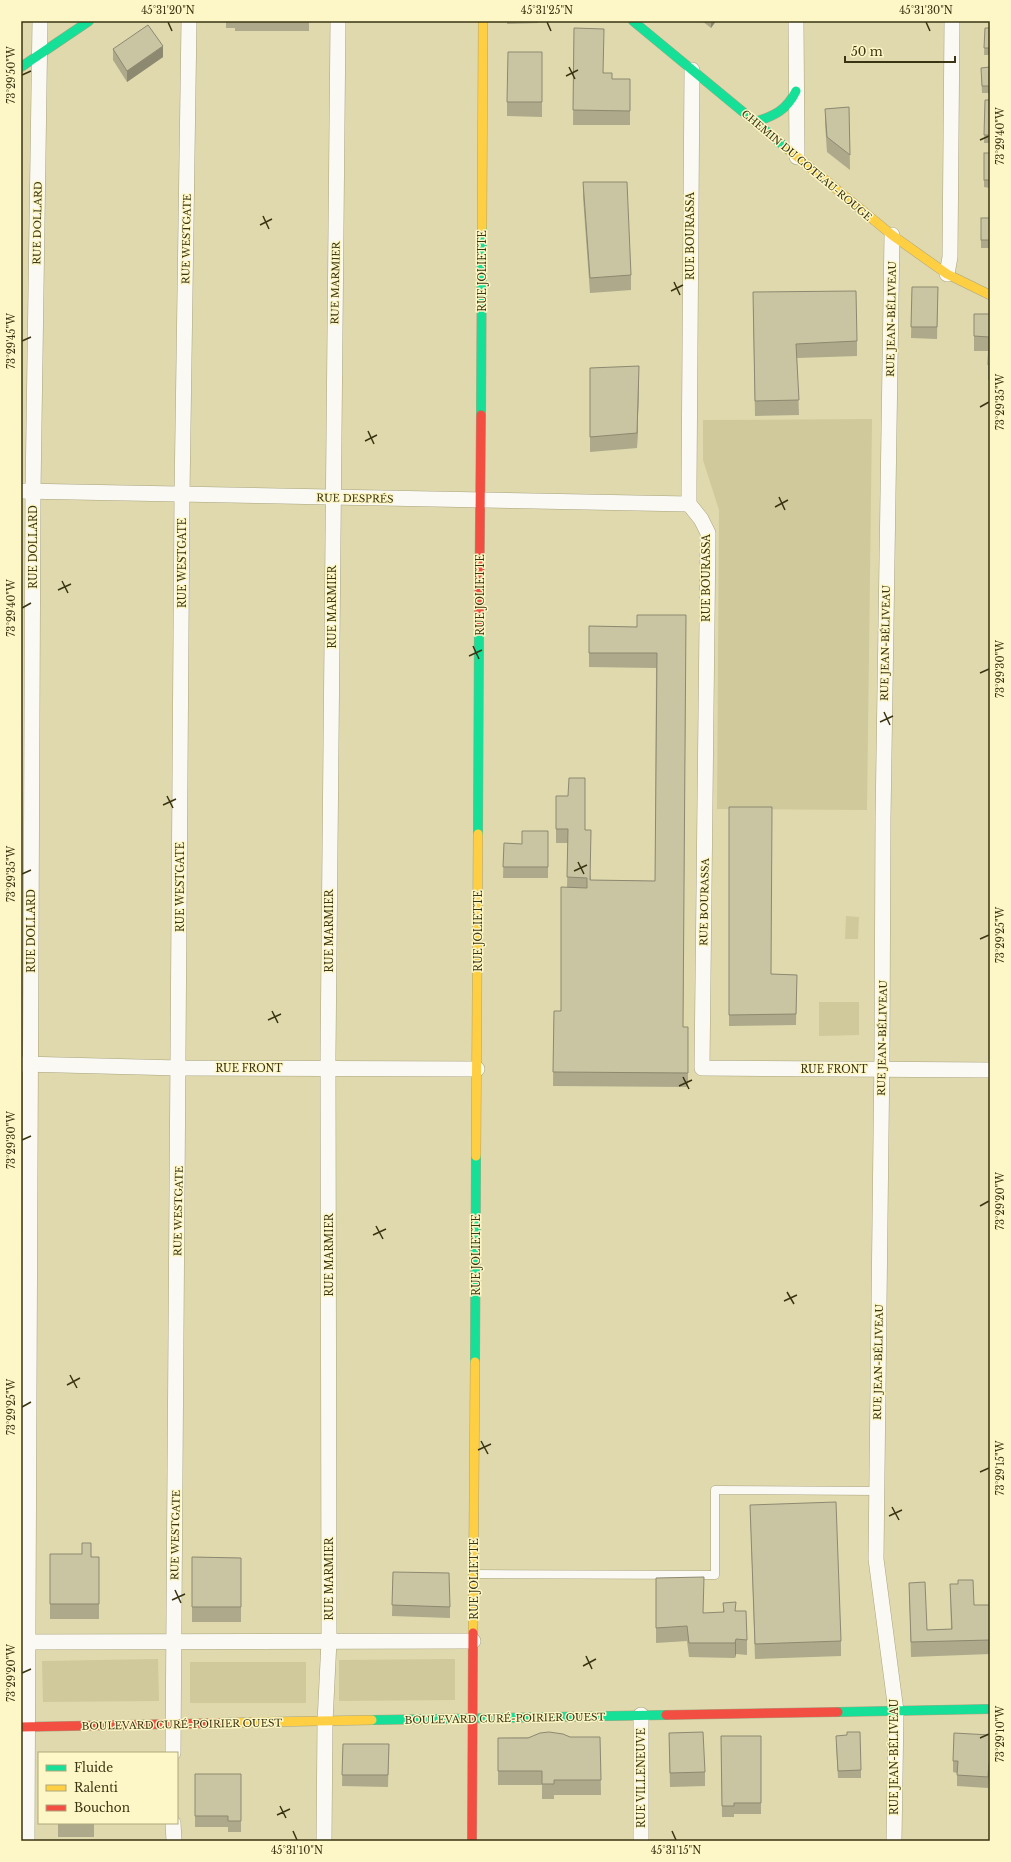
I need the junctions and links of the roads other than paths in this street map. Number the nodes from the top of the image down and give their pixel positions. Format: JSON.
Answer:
{"nodes":[{"id":1,"x":40,"y":21,"type":"edge"},
{"id":2,"x":89,"y":21,"type":"edge"},
{"id":3,"x":189,"y":21,"type":"edge"},
{"id":4,"x":338,"y":21,"type":"edge"},
{"id":5,"x":483,"y":21,"type":"edge"},
{"id":6,"x":796,"y":21,"type":"edge"},
{"id":7,"x":952,"y":21,"type":"edge"},
{"id":8,"x":638,"y":23,"type":"edge"},
{"id":9,"x":40,"y":54,"type":"junction"},
{"id":10,"x":21,"y":67,"type":"edge"},
{"id":11,"x":692,"y":70,"type":"junction"},
{"id":12,"x":796,"y":91,"type":"junction"},
{"id":13,"x":755,"y":122,"type":"junction"},
{"id":14,"x":797,"y":157,"type":"junction"},
{"id":15,"x":892,"y":235,"type":"junction"},
{"id":16,"x":947,"y":274,"type":"junction"},
{"id":17,"x":990,"y":295,"type":"edge"},
{"id":18,"x":27,"y":491,"type":"edge"},
{"id":19,"x":182,"y":495,"type":"junction"},
{"id":20,"x":333,"y":498,"type":"junction"},
{"id":21,"x":480,"y":501,"type":"junction"},
{"id":22,"x":689,"y":504,"type":"junction"},
{"id":23,"x":26,"y":1064,"type":"edge"},
{"id":24,"x":179,"y":1068,"type":"junction"},
{"id":25,"x":702,"y":1068,"type":"joint"},
{"id":26,"x":328,"y":1069,"type":"junction"},
{"id":27,"x":477,"y":1069,"type":"junction"},
{"id":28,"x":882,"y":1069,"type":"junction"},
{"id":29,"x":990,"y":1070,"type":"edge"},
{"id":30,"x":877,"y":1491,"type":"junction"},
{"id":31,"x":474,"y":1574,"type":"junction"},
{"id":32,"x":473,"y":1640,"type":"junction"},
{"id":33,"x":329,"y":1641,"type":"junction"},
{"id":34,"x":24,"y":1642,"type":"edge"},
{"id":35,"x":174,"y":1642,"type":"junction"},
{"id":36,"x":990,"y":1709,"type":"edge"},
{"id":37,"x":896,"y":1711,"type":"junction"},
{"id":38,"x":641,"y":1715,"type":"junction"},
{"id":39,"x":473,"y":1719,"type":"junction"},
{"id":40,"x":325,"y":1722,"type":"junction"},
{"id":41,"x":173,"y":1724,"type":"junction"},
{"id":42,"x":24,"y":1727,"type":"edge"},
{"id":43,"x":173,"y":1752,"type":"edge"},
{"id":44,"x":174,"y":1824,"type":"edge"},
{"id":45,"x":27,"y":1841,"type":"edge"},
{"id":46,"x":174,"y":1841,"type":"edge"},
{"id":47,"x":324,"y":1841,"type":"edge"},
{"id":48,"x":472,"y":1841,"type":"edge"},
{"id":49,"x":641,"y":1841,"type":"edge"},
{"id":50,"x":894,"y":1841,"type":"edge"}],
"edges":[{"from":1,"to":9,"type":"street","name":"RUE DOLLARD"},
{"from":2,"to":9,"type":"street"},
{"from":3,"to":19,"type":"street","name":"RUE WESTGATE"},
{"from":4,"to":20,"type":"street","name":"RUE MARMIER"},
{"from":5,"to":21,"type":"street","name":"RUE JOLIETTE"},
{"from":6,"to":12,"type":"street"},
{"from":7,"to":16,"type":"street"},
{"from":8,"to":11,"type":"street","name":"CHEMIN DU COTEAU-ROUGE"},
{"from":9,"to":10,"type":"street"},
{"from":9,"to":18,"type":"street","name":"RUE DOLLARD"},
{"from":11,"to":13,"type":"street","name":"CHEMIN DU COTEAU-ROUGE"},
{"from":11,"to":22,"type":"street","name":"RUE BOURASSA"},
{"from":12,"to":13,"type":"street"},
{"from":12,"to":14,"type":"street"},
{"from":13,"to":14,"type":"street","name":"CHEMIN DU COTEAU-ROUGE"},
{"from":14,"to":15,"type":"street","name":"CHEMIN DU COTEAU-ROUGE"},
{"from":15,"to":16,"type":"street","name":"CHEMIN DU COTEAU-ROUGE"},
{"from":15,"to":28,"type":"street","name":"RUE JEAN-BÉLIVEAU"},
{"from":16,"to":17,"type":"street","name":"CHEMIN DU COTEAU-ROUGE"},
{"from":18,"to":19,"type":"street","name":"RUE DESPRÉS"},
{"from":18,"to":23,"type":"street","name":"RUE DOLLARD"},
{"from":19,"to":20,"type":"street","name":"RUE DESPRÉS"},
{"from":19,"to":24,"type":"street","name":"RUE WESTGATE"},
{"from":20,"to":21,"type":"street","name":"RUE DESPRÉS"},
{"from":20,"to":26,"type":"street","name":"RUE MARMIER"},
{"from":21,"to":22,"type":"street","name":"RUE DESPRÉS"},
{"from":21,"to":27,"type":"street","name":"RUE JOLIETTE"},
{"from":22,"to":25,"type":"street","name":"RUE BOURASSA"},
{"from":23,"to":24,"type":"street","name":"RUE FRONT"},
{"from":23,"to":34,"type":"street","name":"RUE DOLLARD"},
{"from":24,"to":26,"type":"street","name":"RUE FRONT"},
{"from":24,"to":35,"type":"street","name":"RUE WESTGATE"},
{"from":25,"to":28,"type":"street","name":"RUE FRONT"},
{"from":26,"to":27,"type":"street","name":"RUE FRONT"},
{"from":26,"to":33,"type":"street","name":"RUE MARMIER"},
{"from":27,"to":31,"type":"street","name":"RUE JOLIETTE"},
{"from":28,"to":29,"type":"street","name":"RUE FRONT"},
{"from":28,"to":30,"type":"street","name":"RUE JEAN-BÉLIVEAU"},
{"from":30,"to":31,"type":"lane"},
{"from":30,"to":37,"type":"street","name":"RUE JEAN-BÉLIVEAU"},
{"from":31,"to":32,"type":"street","name":"RUE JOLIETTE"},
{"from":32,"to":33,"type":"street"},
{"from":32,"to":39,"type":"street","name":"RUE JOLIETTE"},
{"from":33,"to":35,"type":"street"},
{"from":33,"to":40,"type":"street","name":"RUE MARMIER"},
{"from":34,"to":35,"type":"street"},
{"from":34,"to":42,"type":"street","name":"RUE DOLLARD"},
{"from":35,"to":41,"type":"street","name":"RUE WESTGATE"},
{"from":36,"to":37,"type":"street","name":"BOULEVARD CURÉ-POIRIER OUEST"},
{"from":37,"to":38,"type":"street","name":"BOULEVARD CURÉ-POIRIER OUEST"},
{"from":37,"to":50,"type":"street","name":"RUE JEAN-BÉLIVEAU"},
{"from":38,"to":39,"type":"street","name":"BOULEVARD CURÉ-POIRIER OUEST"},
{"from":38,"to":49,"type":"street","name":"RUE VILLENEUVE"},
{"from":39,"to":40,"type":"street","name":"BOULEVARD CURÉ-POIRIER OUEST"},
{"from":39,"to":48,"type":"street","name":"RUE JOLIETTE"},
{"from":40,"to":41,"type":"street","name":"BOULEVARD CURÉ-POIRIER OUEST"},
{"from":40,"to":47,"type":"street","name":"RUE MARMIER"},
{"from":41,"to":42,"type":"street","name":"BOULEVARD CURÉ-POIRIER OUEST"},
{"from":41,"to":43,"type":"street","name":"RUE WESTGATE"},
{"from":42,"to":45,"type":"street","name":"RUE DOLLARD"},
{"from":44,"to":46,"type":"street"}]}
